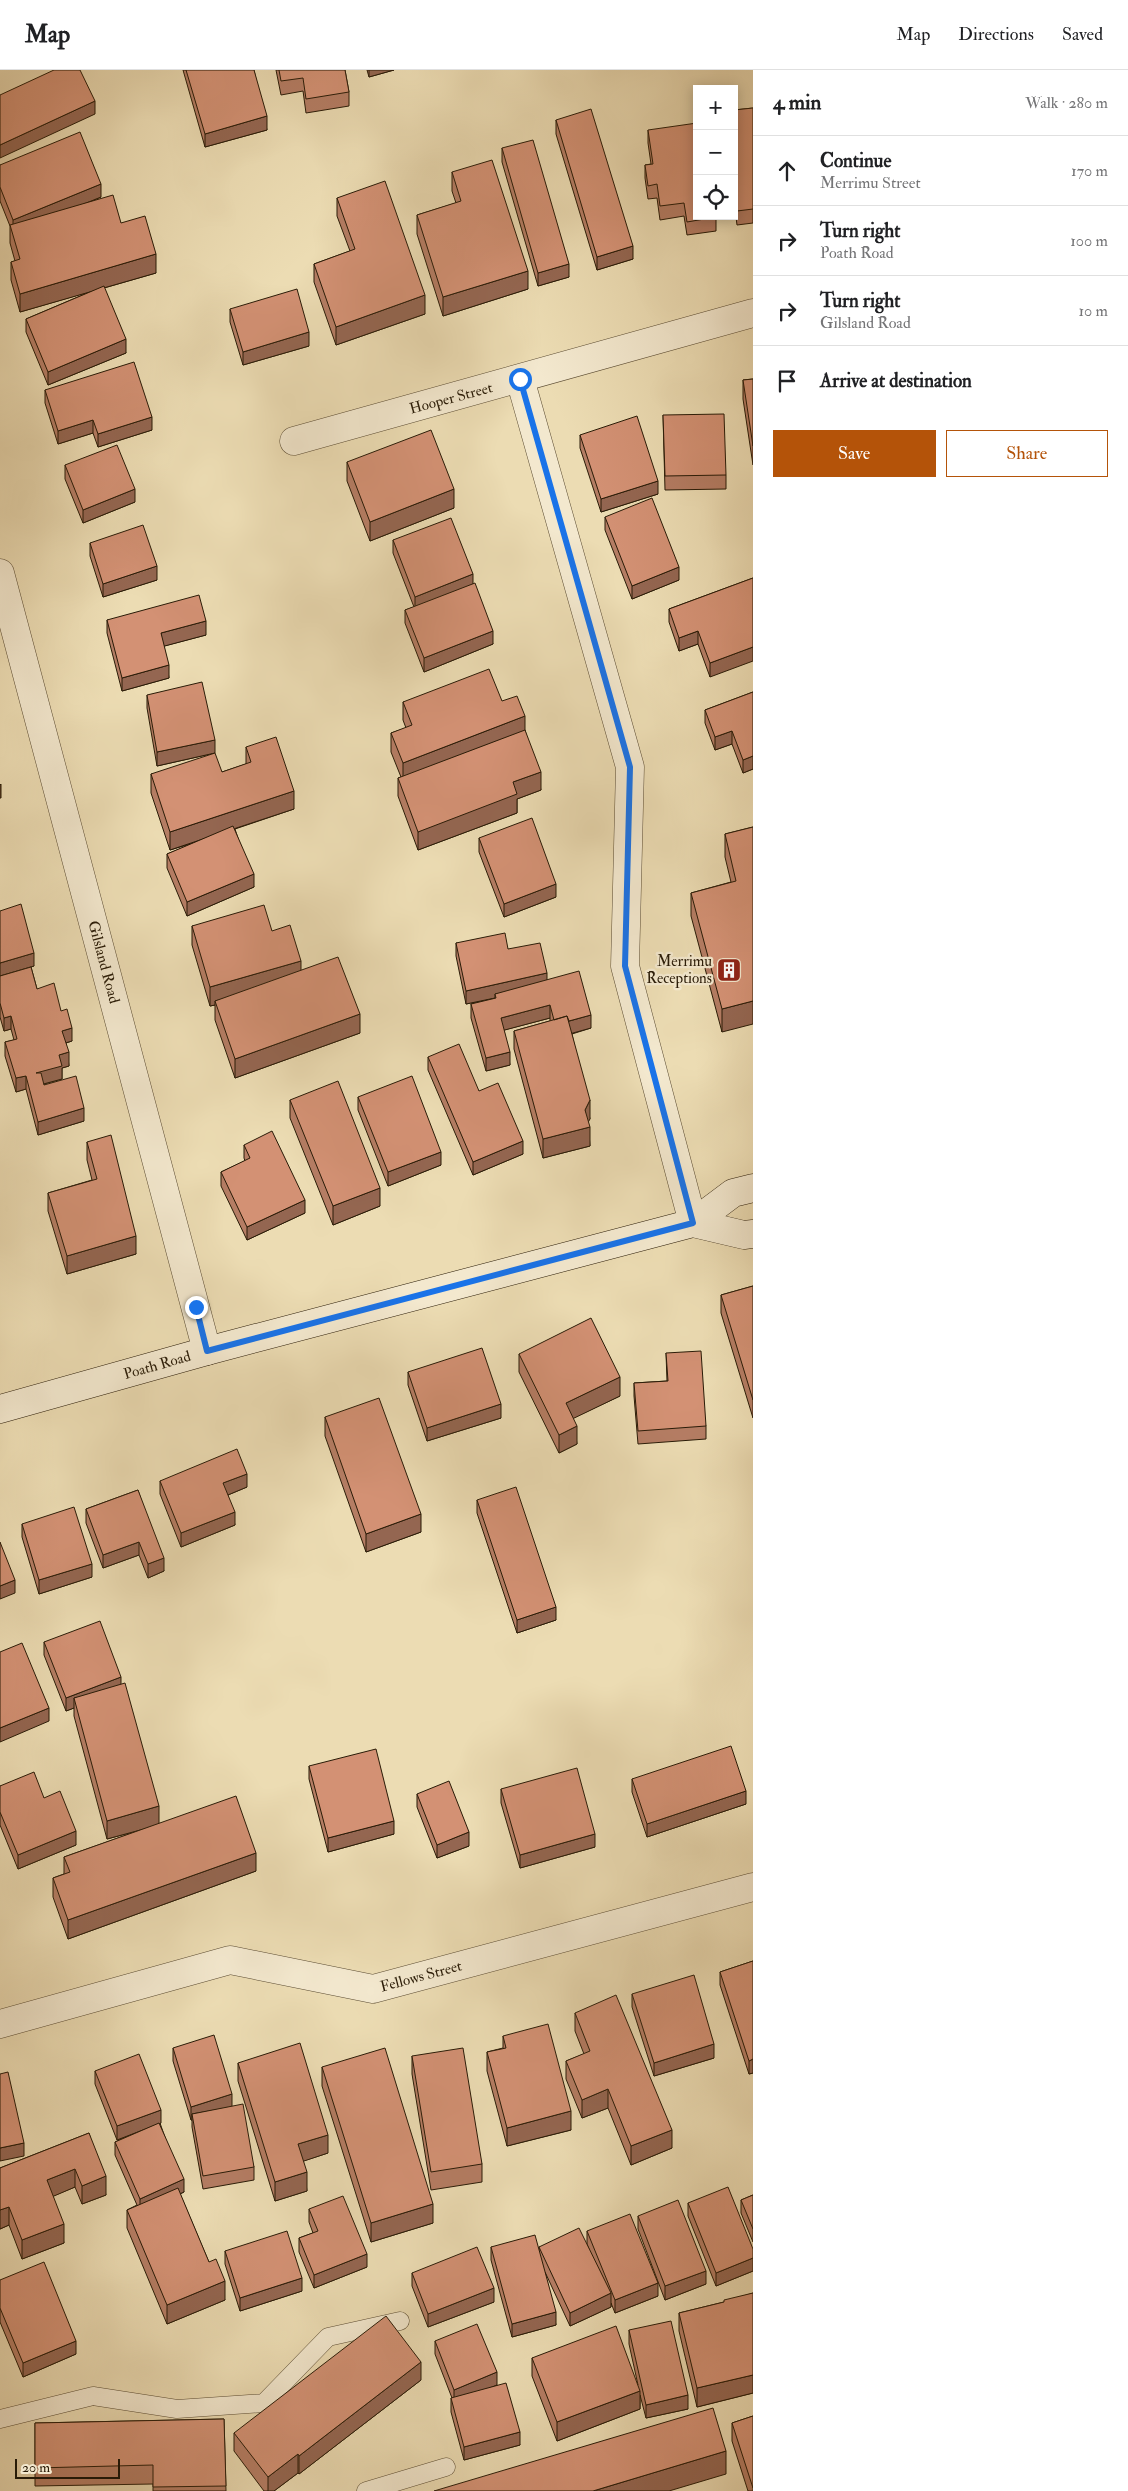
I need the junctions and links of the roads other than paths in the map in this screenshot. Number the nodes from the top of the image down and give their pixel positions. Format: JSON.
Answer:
{"nodes":[{"id":1,"x":753,"y":313,"type":"edge"},
{"id":2,"x":520,"y":379,"type":"junction"},
{"id":3,"x":294,"y":441,"type":"dead end"},
{"id":4,"x":0,"y":574,"type":"edge"},
{"id":5,"x":753,"y":1188,"type":"edge"},
{"id":6,"x":693,"y":1223,"type":"junction"},
{"id":7,"x":753,"y":1234,"type":"edge"},
{"id":8,"x":207,"y":1351,"type":"junction"},
{"id":9,"x":0,"y":1409,"type":"edge"},
{"id":10,"x":753,"y":1887,"type":"edge"},
{"id":11,"x":0,"y":2024,"type":"edge"},
{"id":12,"x":400,"y":2321,"type":"dead end"},
{"id":13,"x":0,"y":2419,"type":"edge"},
{"id":14,"x":446,"y":2468,"type":"dead end"},
{"id":15,"x":366,"y":2491,"type":"edge"}],
"edges":[{"from":1,"to":2,"type":"street","name":"Hooper Street"},
{"from":2,"to":3,"type":"street","name":"Hooper Street"},
{"from":2,"to":6,"type":"street"},
{"from":4,"to":8,"type":"street","name":"Gilsland Road"},
{"from":5,"to":6,"type":"street","name":"Poath Road"},
{"from":6,"to":7,"type":"street","name":"Poath Road"},
{"from":6,"to":8,"type":"street","name":"Poath Road"},
{"from":8,"to":9,"type":"street","name":"Poath Road"},
{"from":10,"to":11,"type":"street","name":"Fellows Street"},
{"from":12,"to":13,"type":"lane"},
{"from":14,"to":15,"type":"lane"}]}
